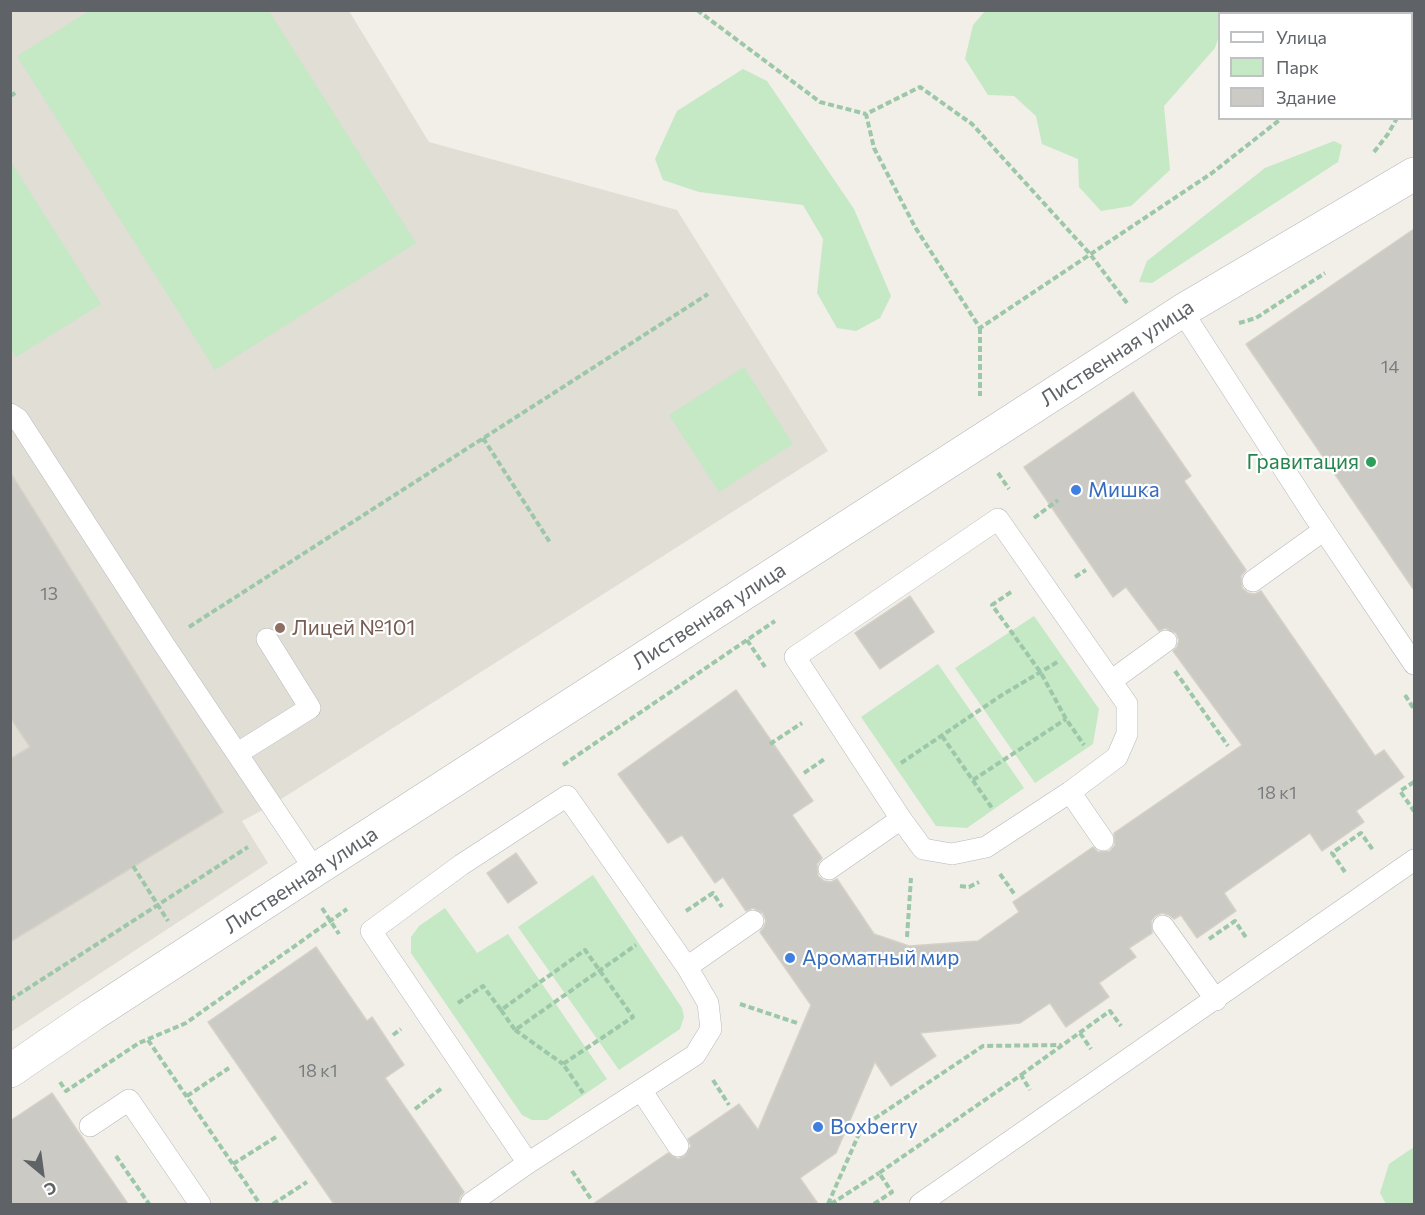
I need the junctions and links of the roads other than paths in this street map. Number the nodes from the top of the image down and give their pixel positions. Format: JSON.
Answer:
{"nodes":[{"id":1,"x":1414,"y":174,"type":"edge"},
{"id":2,"x":1189,"y":323,"type":"junction"},
{"id":3,"x":10,"y":414,"type":"edge"},
{"id":4,"x":1324,"y":530,"type":"junction"},
{"id":5,"x":1253,"y":580,"type":"dead end"},
{"id":6,"x":267,"y":639,"type":"dead end"},
{"id":7,"x":1162,"y":644,"type":"road end"},
{"id":8,"x":1414,"y":664,"type":"edge"},
{"id":9,"x":1111,"y":681,"type":"junction"},
{"id":10,"x":238,"y":753,"type":"junction"},
{"id":11,"x":1070,"y":792,"type":"junction"},
{"id":12,"x":902,"y":819,"type":"junction"},
{"id":13,"x":1103,"y":840,"type":"dead end"},
{"id":14,"x":1414,"y":860,"type":"edge"},
{"id":15,"x":829,"y":869,"type":"dead end"},
{"id":16,"x":315,"y":870,"type":"junction"},
{"id":17,"x":751,"y":923,"type":"road end"},
{"id":18,"x":1163,"y":926,"type":"dead end"},
{"id":19,"x":687,"y":967,"type":"junction"},
{"id":20,"x":1216,"y":1000,"type":"junction"},
{"id":21,"x":10,"y":1071,"type":"edge"},
{"id":22,"x":641,"y":1090,"type":"junction"},
{"id":23,"x":90,"y":1126,"type":"dead end"},
{"id":24,"x":678,"y":1146,"type":"dead end"},
{"id":25,"x":528,"y":1163,"type":"junction"},
{"id":26,"x":471,"y":1203,"type":"dead end"},
{"id":27,"x":200,"y":1204,"type":"edge"},
{"id":28,"x":920,"y":1204,"type":"edge"}],
"edges":[{"from":1,"to":2,"type":"street","name":"Лиственная улица"},
{"from":2,"to":4,"type":"lane"},
{"from":2,"to":16,"type":"street","name":"Лиственная улица"},
{"from":3,"to":10,"type":"lane"},
{"from":4,"to":5,"type":"lane"},
{"from":4,"to":8,"type":"lane"},
{"from":6,"to":10,"type":"lane"},
{"from":7,"to":9,"type":"lane"},
{"from":9,"to":11,"type":"lane"},
{"from":9,"to":12,"type":"lane"},
{"from":10,"to":16,"type":"lane"},
{"from":11,"to":12,"type":"lane"},
{"from":11,"to":13,"type":"lane"},
{"from":12,"to":15,"type":"lane"},
{"from":14,"to":20,"type":"lane"},
{"from":16,"to":21,"type":"street","name":"Лиственная улица"},
{"from":17,"to":19,"type":"lane"},
{"from":18,"to":20,"type":"lane"},
{"from":19,"to":22,"type":"lane"},
{"from":19,"to":25,"type":"lane"},
{"from":20,"to":28,"type":"lane"},
{"from":22,"to":24,"type":"lane"},
{"from":22,"to":25,"type":"lane"},
{"from":23,"to":27,"type":"lane"},
{"from":25,"to":26,"type":"lane"}]}
